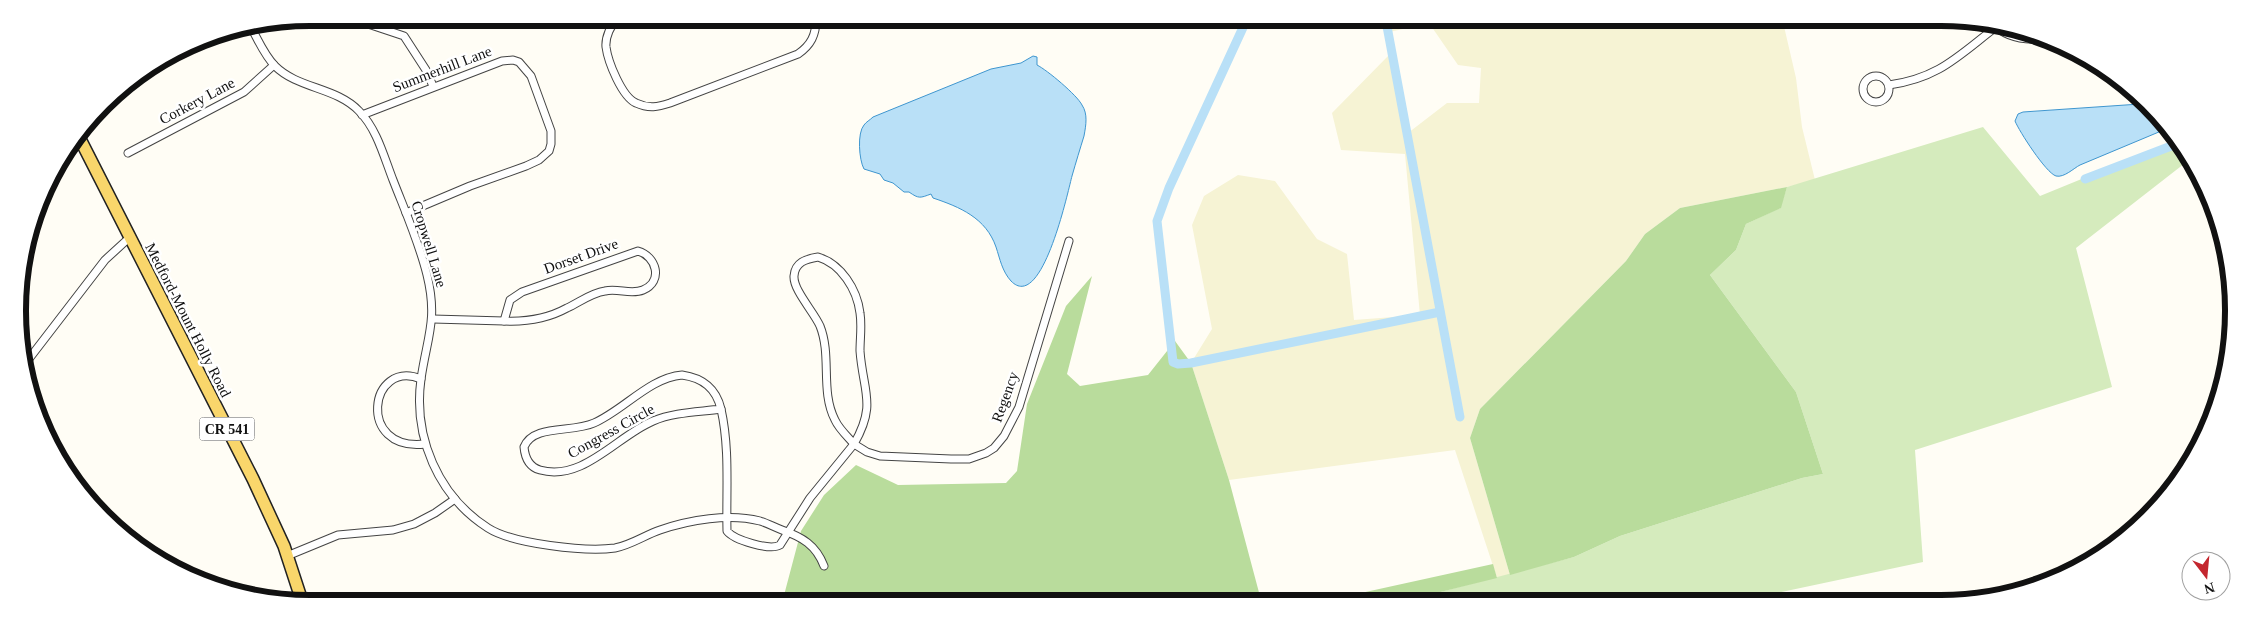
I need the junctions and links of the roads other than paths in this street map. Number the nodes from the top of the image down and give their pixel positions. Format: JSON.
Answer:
{"nodes":[{"id":1,"x":374,"y":26,"type":"edge"},
{"id":2,"x":612,"y":26,"type":"edge"},
{"id":3,"x":816,"y":26,"type":"edge"},
{"id":4,"x":1988,"y":31,"type":"edge"},
{"id":5,"x":254,"y":32,"type":"edge"},
{"id":6,"x":274,"y":65,"type":"junction"},
{"id":7,"x":1889,"y":85,"type":"dead end"},
{"id":8,"x":433,"y":86,"type":"junction"},
{"id":9,"x":362,"y":115,"type":"junction"},
{"id":10,"x":82,"y":142,"type":"edge"},
{"id":11,"x":128,"y":153,"type":"dead end"},
{"id":12,"x":406,"y":213,"type":"junction"},
{"id":13,"x":129,"y":238,"type":"junction"},
{"id":14,"x":1069,"y":241,"type":"dead end"},
{"id":15,"x":433,"y":320,"type":"junction"},
{"id":16,"x":504,"y":321,"type":"junction"},
{"id":17,"x":30,"y":357,"type":"edge"},
{"id":18,"x":421,"y":379,"type":"junction"},
{"id":19,"x":721,"y":409,"type":"junction"},
{"id":20,"x":425,"y":444,"type":"junction"},
{"id":21,"x":854,"y":444,"type":"junction"},
{"id":22,"x":455,"y":498,"type":"junction"},
{"id":23,"x":726,"y":518,"type":"junction"},
{"id":24,"x":789,"y":532,"type":"junction"},
{"id":25,"x":287,"y":556,"type":"junction"},
{"id":26,"x":824,"y":566,"type":"dead end"},
{"id":27,"x":300,"y":594,"type":"edge"}],
"edges":[{"from":1,"to":8,"type":"street"},
{"from":2,"to":3,"type":"street"},
{"from":4,"to":7,"type":"street"},
{"from":5,"to":6,"type":"street","name":"Cropwell Lane"},
{"from":6,"to":9,"type":"street","name":"Cropwell Lane"},
{"from":6,"to":11,"type":"street","name":"Corkery Lane"},
{"from":8,"to":9,"type":"street","name":"Summerhill Lane"},
{"from":8,"to":12,"type":"street","name":"Summerhill Lane"},
{"from":9,"to":12,"type":"street","name":"Cropwell Lane"},
{"from":10,"to":13,"type":"main road","name":"Medford-Mount Holly Road","number":"CR 541"},
{"from":12,"to":15,"type":"street","name":"Cropwell Lane"},
{"from":13,"to":17,"type":"street"},
{"from":13,"to":25,"type":"main road","name":"Medford-Mount Holly Road","number":"CR 541"},
{"from":14,"to":21,"type":"street","name":"Regency"},
{"from":15,"to":16,"type":"street","name":"Dorset Drive"},
{"from":15,"to":18,"type":"street","name":"Cropwell Lane"},
{"from":16,"to":16,"type":"street","name":"Dorset Drive"},
{"from":18,"to":20,"type":"street","name":"Cropwell Lane"},
{"from":18,"to":20,"type":"street"},
{"from":19,"to":19,"type":"street","name":"Congress Circle"},
{"from":19,"to":23,"type":"street","name":"Congress Circle"},
{"from":20,"to":22,"type":"street","name":"Cropwell Lane"},
{"from":21,"to":21,"type":"street"},
{"from":21,"to":24,"type":"street"},
{"from":22,"to":23,"type":"street","name":"Cropwell Lane"},
{"from":22,"to":25,"type":"street"},
{"from":23,"to":24,"type":"street","name":"Cropwell Lane"},
{"from":23,"to":24,"type":"street"},
{"from":24,"to":26,"type":"street","name":"Cropwell Lane"},
{"from":25,"to":27,"type":"main road","name":"Medford-Mount Holly Road","number":"CR 541"}]}
